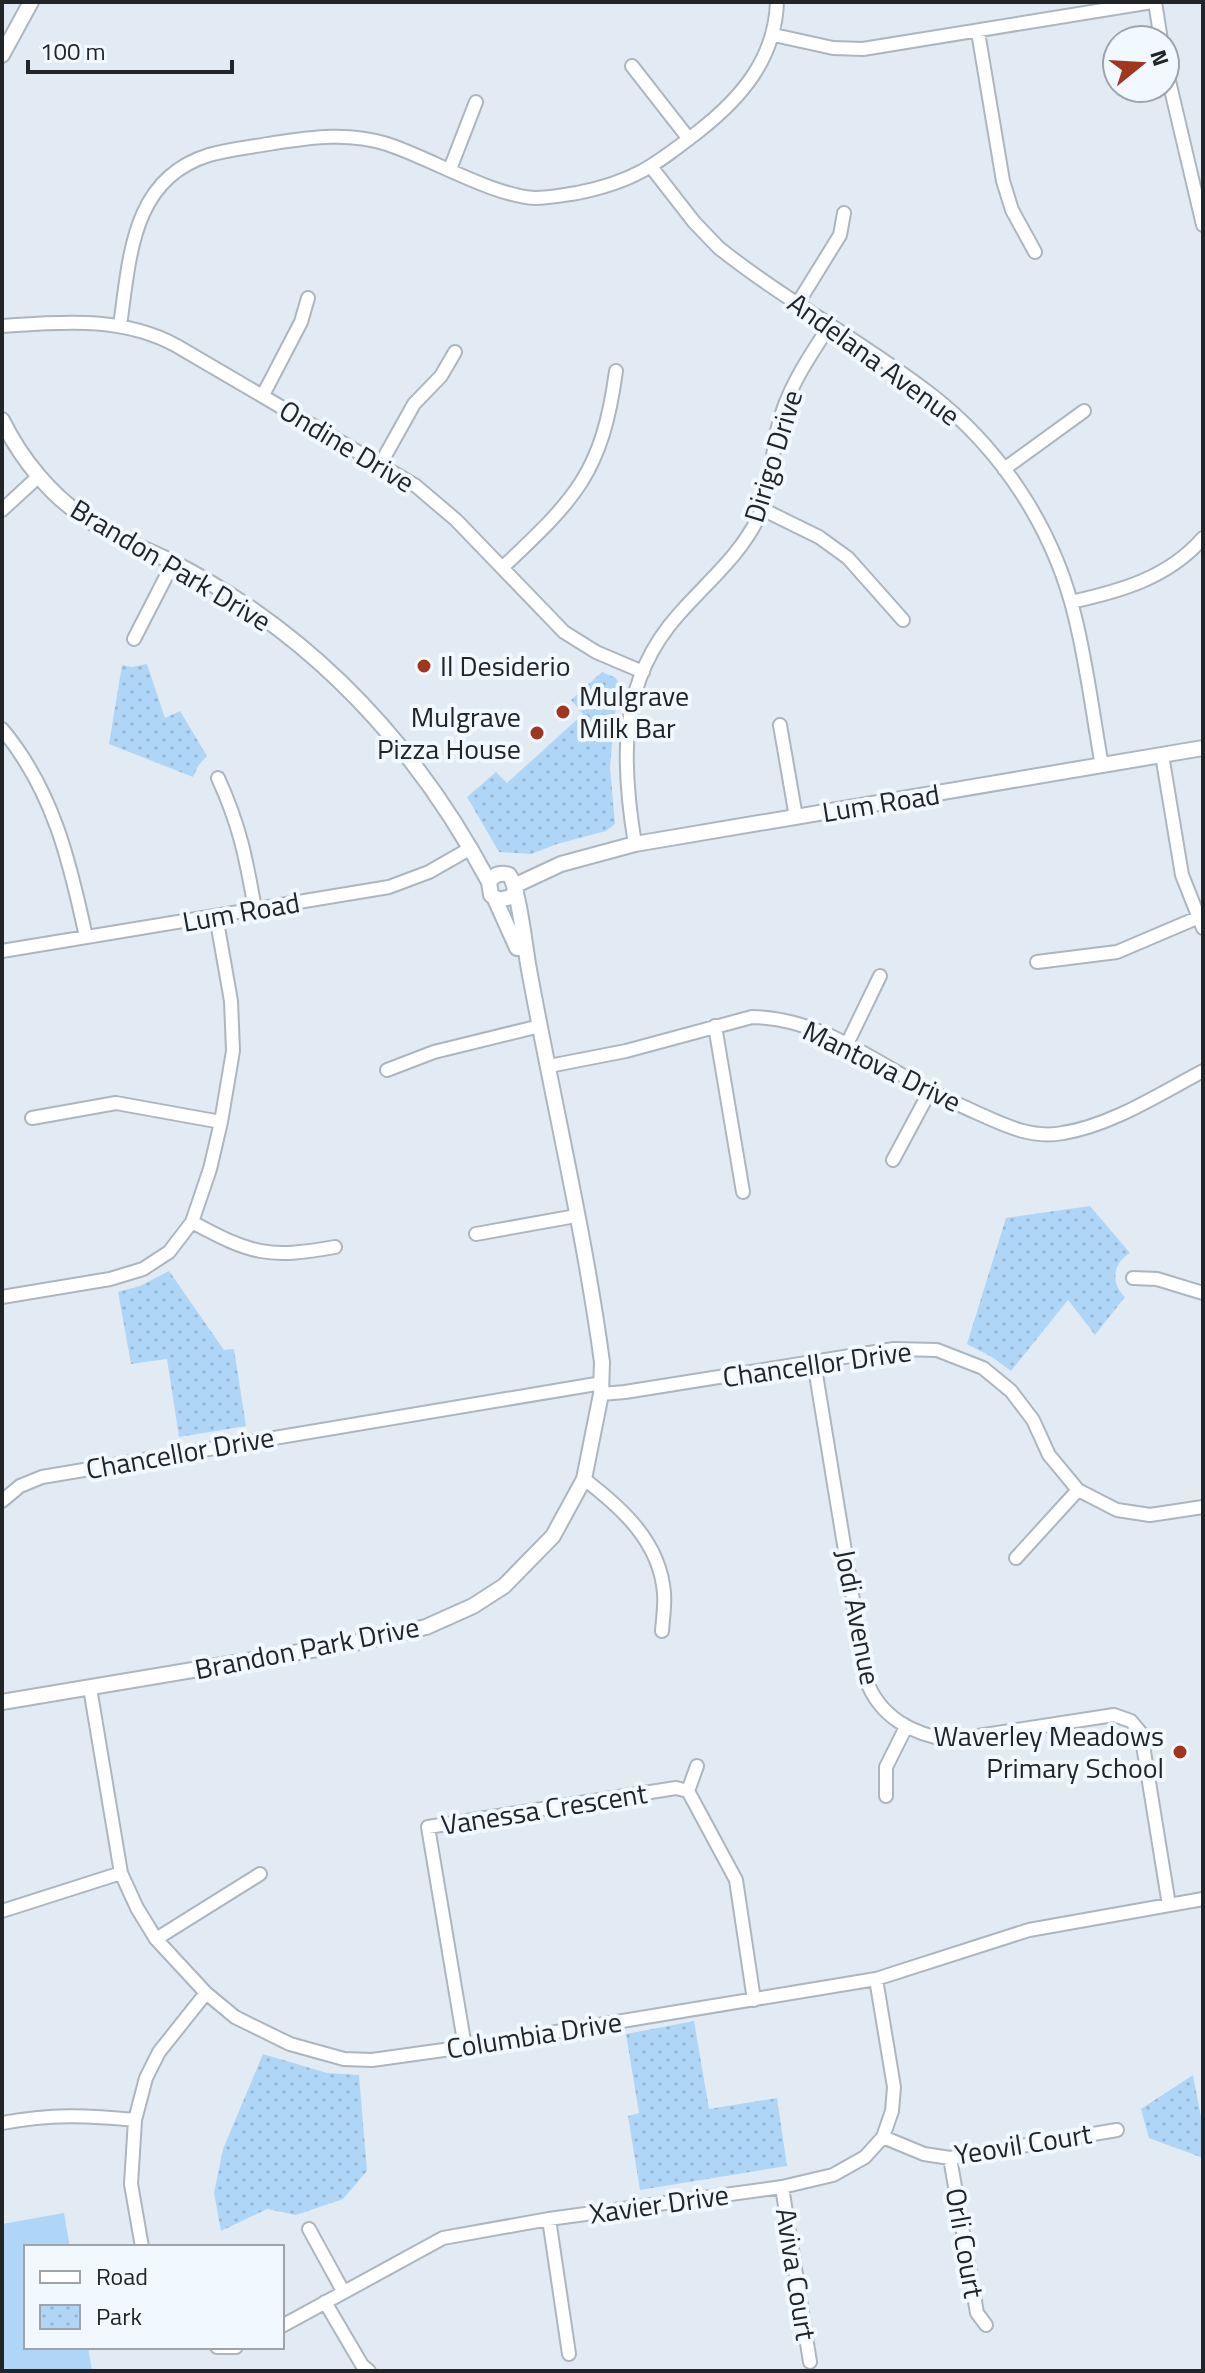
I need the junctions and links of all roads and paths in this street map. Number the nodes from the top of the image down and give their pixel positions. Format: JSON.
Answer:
{"nodes":[{"id":1,"x":31,"y":2,"type":"edge"},
{"id":2,"x":777,"y":2,"type":"edge"},
{"id":3,"x":1153,"y":2,"type":"edge"},
{"id":4,"x":1158,"y":24,"type":"edge"},
{"id":5,"x":978,"y":32,"type":"junction"},
{"id":6,"x":774,"y":35,"type":"junction"},
{"id":7,"x":2,"y":55,"type":"edge"},
{"id":8,"x":632,"y":66,"type":"dead end"},
{"id":9,"x":476,"y":102,"type":"dead end"},
{"id":10,"x":1174,"y":104,"type":"edge"},
{"id":11,"x":689,"y":139,"type":"junction"},
{"id":12,"x":652,"y":168,"type":"junction"},
{"id":13,"x":450,"y":169,"type":"junction"},
{"id":14,"x":844,"y":213,"type":"dead end"},
{"id":15,"x":1203,"y":225,"type":"edge"},
{"id":16,"x":1035,"y":252,"type":"dead end"},
{"id":17,"x":308,"y":298,"type":"dead end"},
{"id":18,"x":798,"y":303,"type":"junction"},
{"id":19,"x":120,"y":325,"type":"junction"},
{"id":20,"x":830,"y":325,"type":"junction"},
{"id":21,"x":2,"y":326,"type":"edge"},
{"id":22,"x":455,"y":352,"type":"dead end"},
{"id":23,"x":616,"y":371,"type":"dead end"},
{"id":24,"x":263,"y":395,"type":"junction"},
{"id":25,"x":1084,"y":411,"type":"dead end"},
{"id":26,"x":2,"y":420,"type":"edge"},
{"id":27,"x":381,"y":463,"type":"junction"},
{"id":28,"x":1004,"y":469,"type":"junction"},
{"id":29,"x":39,"y":476,"type":"junction"},
{"id":30,"x":762,"y":509,"type":"junction"},
{"id":31,"x":2,"y":510,"type":"edge"},
{"id":32,"x":1203,"y":538,"type":"edge"},
{"id":33,"x":173,"y":563,"type":"junction"},
{"id":34,"x":502,"y":568,"type":"junction"},
{"id":35,"x":1071,"y":602,"type":"junction"},
{"id":36,"x":903,"y":620,"type":"dead end"},
{"id":37,"x":134,"y":639,"type":"dead end"},
{"id":38,"x":643,"y":672,"type":"junction"},
{"id":39,"x":780,"y":725,"type":"dead end"},
{"id":40,"x":2,"y":729,"type":"edge"},
{"id":41,"x":1203,"y":748,"type":"edge"},
{"id":42,"x":1162,"y":755,"type":"junction"},
{"id":43,"x":1102,"y":766,"type":"junction"},
{"id":44,"x":218,"y":778,"type":"dead end"},
{"id":45,"x":796,"y":817,"type":"junction"},
{"id":46,"x":635,"y":844,"type":"junction"},
{"id":47,"x":471,"y":848,"type":"junction"},
{"id":48,"x":505,"y":881,"type":"junction"},
{"id":49,"x":495,"y":899,"type":"junction"},
{"id":50,"x":255,"y":909,"type":"junction"},
{"id":51,"x":216,"y":916,"type":"junction"},
{"id":52,"x":1200,"y":923,"type":"edge"},
{"id":53,"x":86,"y":937,"type":"junction"},
{"id":54,"x":2,"y":951,"type":"edge"},
{"id":55,"x":1037,"y":962,"type":"dead end"},
{"id":56,"x":880,"y":976,"type":"dead end"},
{"id":57,"x":533,"y":994,"type":"junction"},
{"id":58,"x":540,"y":1026,"type":"junction"},
{"id":59,"x":715,"y":1026,"type":"junction"},
{"id":60,"x":848,"y":1042,"type":"junction"},
{"id":61,"x":549,"y":1066,"type":"junction"},
{"id":62,"x":387,"y":1070,"type":"dead end"},
{"id":63,"x":1203,"y":1071,"type":"edge"},
{"id":64,"x":930,"y":1091,"type":"junction"},
{"id":65,"x":32,"y":1118,"type":"dead end"},
{"id":66,"x":221,"y":1122,"type":"junction"},
{"id":67,"x":893,"y":1160,"type":"dead end"},
{"id":68,"x":743,"y":1192,"type":"dead end"},
{"id":69,"x":576,"y":1216,"type":"junction"},
{"id":70,"x":192,"y":1222,"type":"junction"},
{"id":71,"x":476,"y":1234,"type":"dead end"},
{"id":72,"x":335,"y":1247,"type":"dead end"},
{"id":73,"x":1133,"y":1278,"type":"dead end"},
{"id":74,"x":1203,"y":1293,"type":"edge"},
{"id":75,"x":2,"y":1297,"type":"edge"},
{"id":76,"x":814,"y":1362,"type":"junction"},
{"id":77,"x":602,"y":1388,"type":"junction"},
{"id":78,"x":584,"y":1479,"type":"junction"},
{"id":79,"x":1078,"y":1490,"type":"junction"},
{"id":80,"x":2,"y":1501,"type":"edge"},
{"id":81,"x":1203,"y":1507,"type":"edge"},
{"id":82,"x":1016,"y":1558,"type":"dead end"},
{"id":83,"x":662,"y":1631,"type":"dead end"},
{"id":84,"x":90,"y":1688,"type":"junction"},
{"id":85,"x":2,"y":1702,"type":"edge"},
{"id":86,"x":906,"y":1727,"type":"junction"},
{"id":87,"x":697,"y":1766,"type":"dead end"},
{"id":88,"x":688,"y":1791,"type":"junction"},
{"id":89,"x":886,"y":1796,"type":"dead end"},
{"id":90,"x":121,"y":1873,"type":"junction"},
{"id":91,"x":260,"y":1874,"type":"dead end"},
{"id":92,"x":1203,"y":1899,"type":"edge"},
{"id":93,"x":1169,"y":1905,"type":"junction"},
{"id":94,"x":2,"y":1911,"type":"edge"},
{"id":95,"x":156,"y":1939,"type":"junction"},
{"id":96,"x":876,"y":1979,"type":"junction"},
{"id":97,"x":206,"y":1993,"type":"junction"},
{"id":98,"x":754,"y":2000,"type":"junction"},
{"id":99,"x":465,"y":2047,"type":"junction"},
{"id":100,"x":135,"y":2120,"type":"junction"},
{"id":101,"x":2,"y":2123,"type":"edge"},
{"id":102,"x":1117,"y":2130,"type":"dead end"},
{"id":103,"x":883,"y":2137,"type":"junction"},
{"id":104,"x":950,"y":2158,"type":"junction"},
{"id":105,"x":782,"y":2187,"type":"junction"},
{"id":106,"x":549,"y":2219,"type":"junction"},
{"id":107,"x":309,"y":2229,"type":"dead end"},
{"id":108,"x":142,"y":2245,"type":"edge"},
{"id":109,"x":343,"y":2291,"type":"junction"},
{"id":110,"x":325,"y":2302,"type":"junction"},
{"id":111,"x":284,"y":2325,"type":"edge"},
{"id":112,"x":986,"y":2325,"type":"dead end"},
{"id":113,"x":569,"y":2354,"type":"dead end"},
{"id":114,"x":810,"y":2362,"type":"dead end"},
{"id":115,"x":369,"y":2371,"type":"edge"}],
"edges":[{"from":1,"to":7,"type":"street"},
{"from":2,"to":6,"type":"street"},
{"from":3,"to":4,"type":"street"},
{"from":3,"to":5,"type":"street"},
{"from":5,"to":6,"type":"street"},
{"from":5,"to":16,"type":"street"},
{"from":6,"to":11,"type":"street"},
{"from":8,"to":11,"type":"street"},
{"from":9,"to":13,"type":"street"},
{"from":10,"to":15,"type":"street"},
{"from":11,"to":12,"type":"street"},
{"from":12,"to":13,"type":"street"},
{"from":12,"to":18,"type":"street","name":"Andelana Avenue"},
{"from":13,"to":19,"type":"street"},
{"from":14,"to":18,"type":"street"},
{"from":17,"to":24,"type":"street"},
{"from":18,"to":20,"type":"street","name":"Andelana Avenue"},
{"from":19,"to":21,"type":"street","name":"Ondine Drive"},
{"from":19,"to":24,"type":"street","name":"Ondine Drive"},
{"from":20,"to":28,"type":"street","name":"Andelana Avenue"},
{"from":20,"to":30,"type":"street","name":"Dirigo Drive"},
{"from":22,"to":27,"type":"street"},
{"from":23,"to":34,"type":"street"},
{"from":24,"to":27,"type":"street","name":"Ondine Drive"},
{"from":25,"to":28,"type":"street"},
{"from":26,"to":29,"type":"street","name":"Brandon Park Drive"},
{"from":27,"to":34,"type":"street","name":"Ondine Drive"},
{"from":28,"to":35,"type":"street","name":"Andelana Avenue"},
{"from":29,"to":31,"type":"street"},
{"from":29,"to":33,"type":"street","name":"Brandon Park Drive"},
{"from":30,"to":36,"type":"street"},
{"from":30,"to":38,"type":"street","name":"Dirigo Drive"},
{"from":32,"to":35,"type":"street"},
{"from":33,"to":37,"type":"street"},
{"from":33,"to":47,"type":"street","name":"Brandon Park Drive"},
{"from":34,"to":38,"type":"street","name":"Ondine Drive"},
{"from":35,"to":43,"type":"street","name":"Andelana Avenue"},
{"from":38,"to":46,"type":"street","name":"Dirigo Drive"},
{"from":39,"to":45,"type":"street"},
{"from":40,"to":53,"type":"street"},
{"from":41,"to":42,"type":"street","name":"Lum Road"},
{"from":42,"to":43,"type":"street","name":"Lum Road"},
{"from":42,"to":52,"type":"street"},
{"from":43,"to":45,"type":"street","name":"Lum Road"},
{"from":44,"to":50,"type":"street"},
{"from":45,"to":46,"type":"street","name":"Lum Road"},
{"from":46,"to":48,"type":"street","name":"Lum Road"},
{"from":47,"to":48,"type":"street","name":"Brandon Park Drive"},
{"from":47,"to":50,"type":"street","name":"Lum Road"},
{"from":48,"to":49,"type":"street","name":"Brandon Park Drive"},
{"from":48,"to":49,"type":"street"},
{"from":48,"to":57,"type":"street","name":"Brandon Park Drive"},
{"from":49,"to":57,"type":"street","name":"Brandon Park Drive"},
{"from":50,"to":51,"type":"street","name":"Lum Road"},
{"from":51,"to":53,"type":"street","name":"Lum Road"},
{"from":51,"to":66,"type":"street"},
{"from":52,"to":55,"type":"street"},
{"from":53,"to":54,"type":"street","name":"Lum Road"},
{"from":56,"to":60,"type":"street"},
{"from":57,"to":58,"type":"street","name":"Brandon Park Drive"},
{"from":58,"to":61,"type":"street","name":"Brandon Park Drive"},
{"from":58,"to":62,"type":"street"},
{"from":59,"to":60,"type":"street","name":"Mantova Drive"},
{"from":59,"to":61,"type":"street","name":"Mantova Drive"},
{"from":59,"to":68,"type":"street"},
{"from":60,"to":64,"type":"street","name":"Mantova Drive"},
{"from":61,"to":69,"type":"street","name":"Brandon Park Drive"},
{"from":63,"to":64,"type":"street","name":"Mantova Drive"},
{"from":64,"to":67,"type":"street"},
{"from":65,"to":66,"type":"street"},
{"from":66,"to":70,"type":"street"},
{"from":69,"to":71,"type":"street"},
{"from":69,"to":77,"type":"street","name":"Brandon Park Drive"},
{"from":70,"to":72,"type":"street"},
{"from":70,"to":75,"type":"street"},
{"from":73,"to":74,"type":"street"},
{"from":76,"to":77,"type":"street","name":"Chancellor Drive"},
{"from":76,"to":79,"type":"street","name":"Chancellor Drive"},
{"from":76,"to":86,"type":"street","name":"Jodi Avenue"},
{"from":77,"to":78,"type":"street","name":"Brandon Park Drive"},
{"from":77,"to":80,"type":"street","name":"Chancellor Drive"},
{"from":78,"to":83,"type":"street"},
{"from":78,"to":84,"type":"street","name":"Brandon Park Drive"},
{"from":79,"to":81,"type":"street","name":"Chancellor Drive"},
{"from":79,"to":82,"type":"street"},
{"from":84,"to":85,"type":"street","name":"Brandon Park Drive"},
{"from":84,"to":90,"type":"street","name":"Columbia Drive"},
{"from":86,"to":89,"type":"street"},
{"from":86,"to":93,"type":"street","name":"Jodi Avenue"},
{"from":87,"to":88,"type":"street","name":"Vanessa Crescent"},
{"from":88,"to":98,"type":"street","name":"Vanessa Crescent"},
{"from":88,"to":99,"type":"street","name":"Vanessa Crescent"},
{"from":90,"to":94,"type":"street"},
{"from":90,"to":95,"type":"street","name":"Columbia Drive"},
{"from":91,"to":95,"type":"street"},
{"from":92,"to":93,"type":"street","name":"Columbia Drive"},
{"from":93,"to":96,"type":"street","name":"Columbia Drive"},
{"from":95,"to":97,"type":"street","name":"Columbia Drive"},
{"from":96,"to":98,"type":"street","name":"Columbia Drive"},
{"from":96,"to":103,"type":"street"},
{"from":97,"to":99,"type":"street","name":"Columbia Drive"},
{"from":97,"to":100,"type":"street"},
{"from":98,"to":99,"type":"street","name":"Columbia Drive"},
{"from":100,"to":101,"type":"street"},
{"from":100,"to":108,"type":"street"},
{"from":102,"to":104,"type":"street","name":"Yeovil Court"},
{"from":103,"to":104,"type":"street","name":"Yeovil Court"},
{"from":103,"to":105,"type":"street","name":"Xavier Drive"},
{"from":104,"to":112,"type":"street","name":"Orli Court"},
{"from":105,"to":106,"type":"street","name":"Xavier Drive"},
{"from":105,"to":114,"type":"street","name":"Aviva Court"},
{"from":106,"to":109,"type":"street","name":"Xavier Drive"},
{"from":106,"to":113,"type":"street"},
{"from":107,"to":109,"type":"street"},
{"from":109,"to":110,"type":"street","name":"Xavier Drive"},
{"from":110,"to":111,"type":"street","name":"Xavier Drive"},
{"from":110,"to":115,"type":"street"}]}
